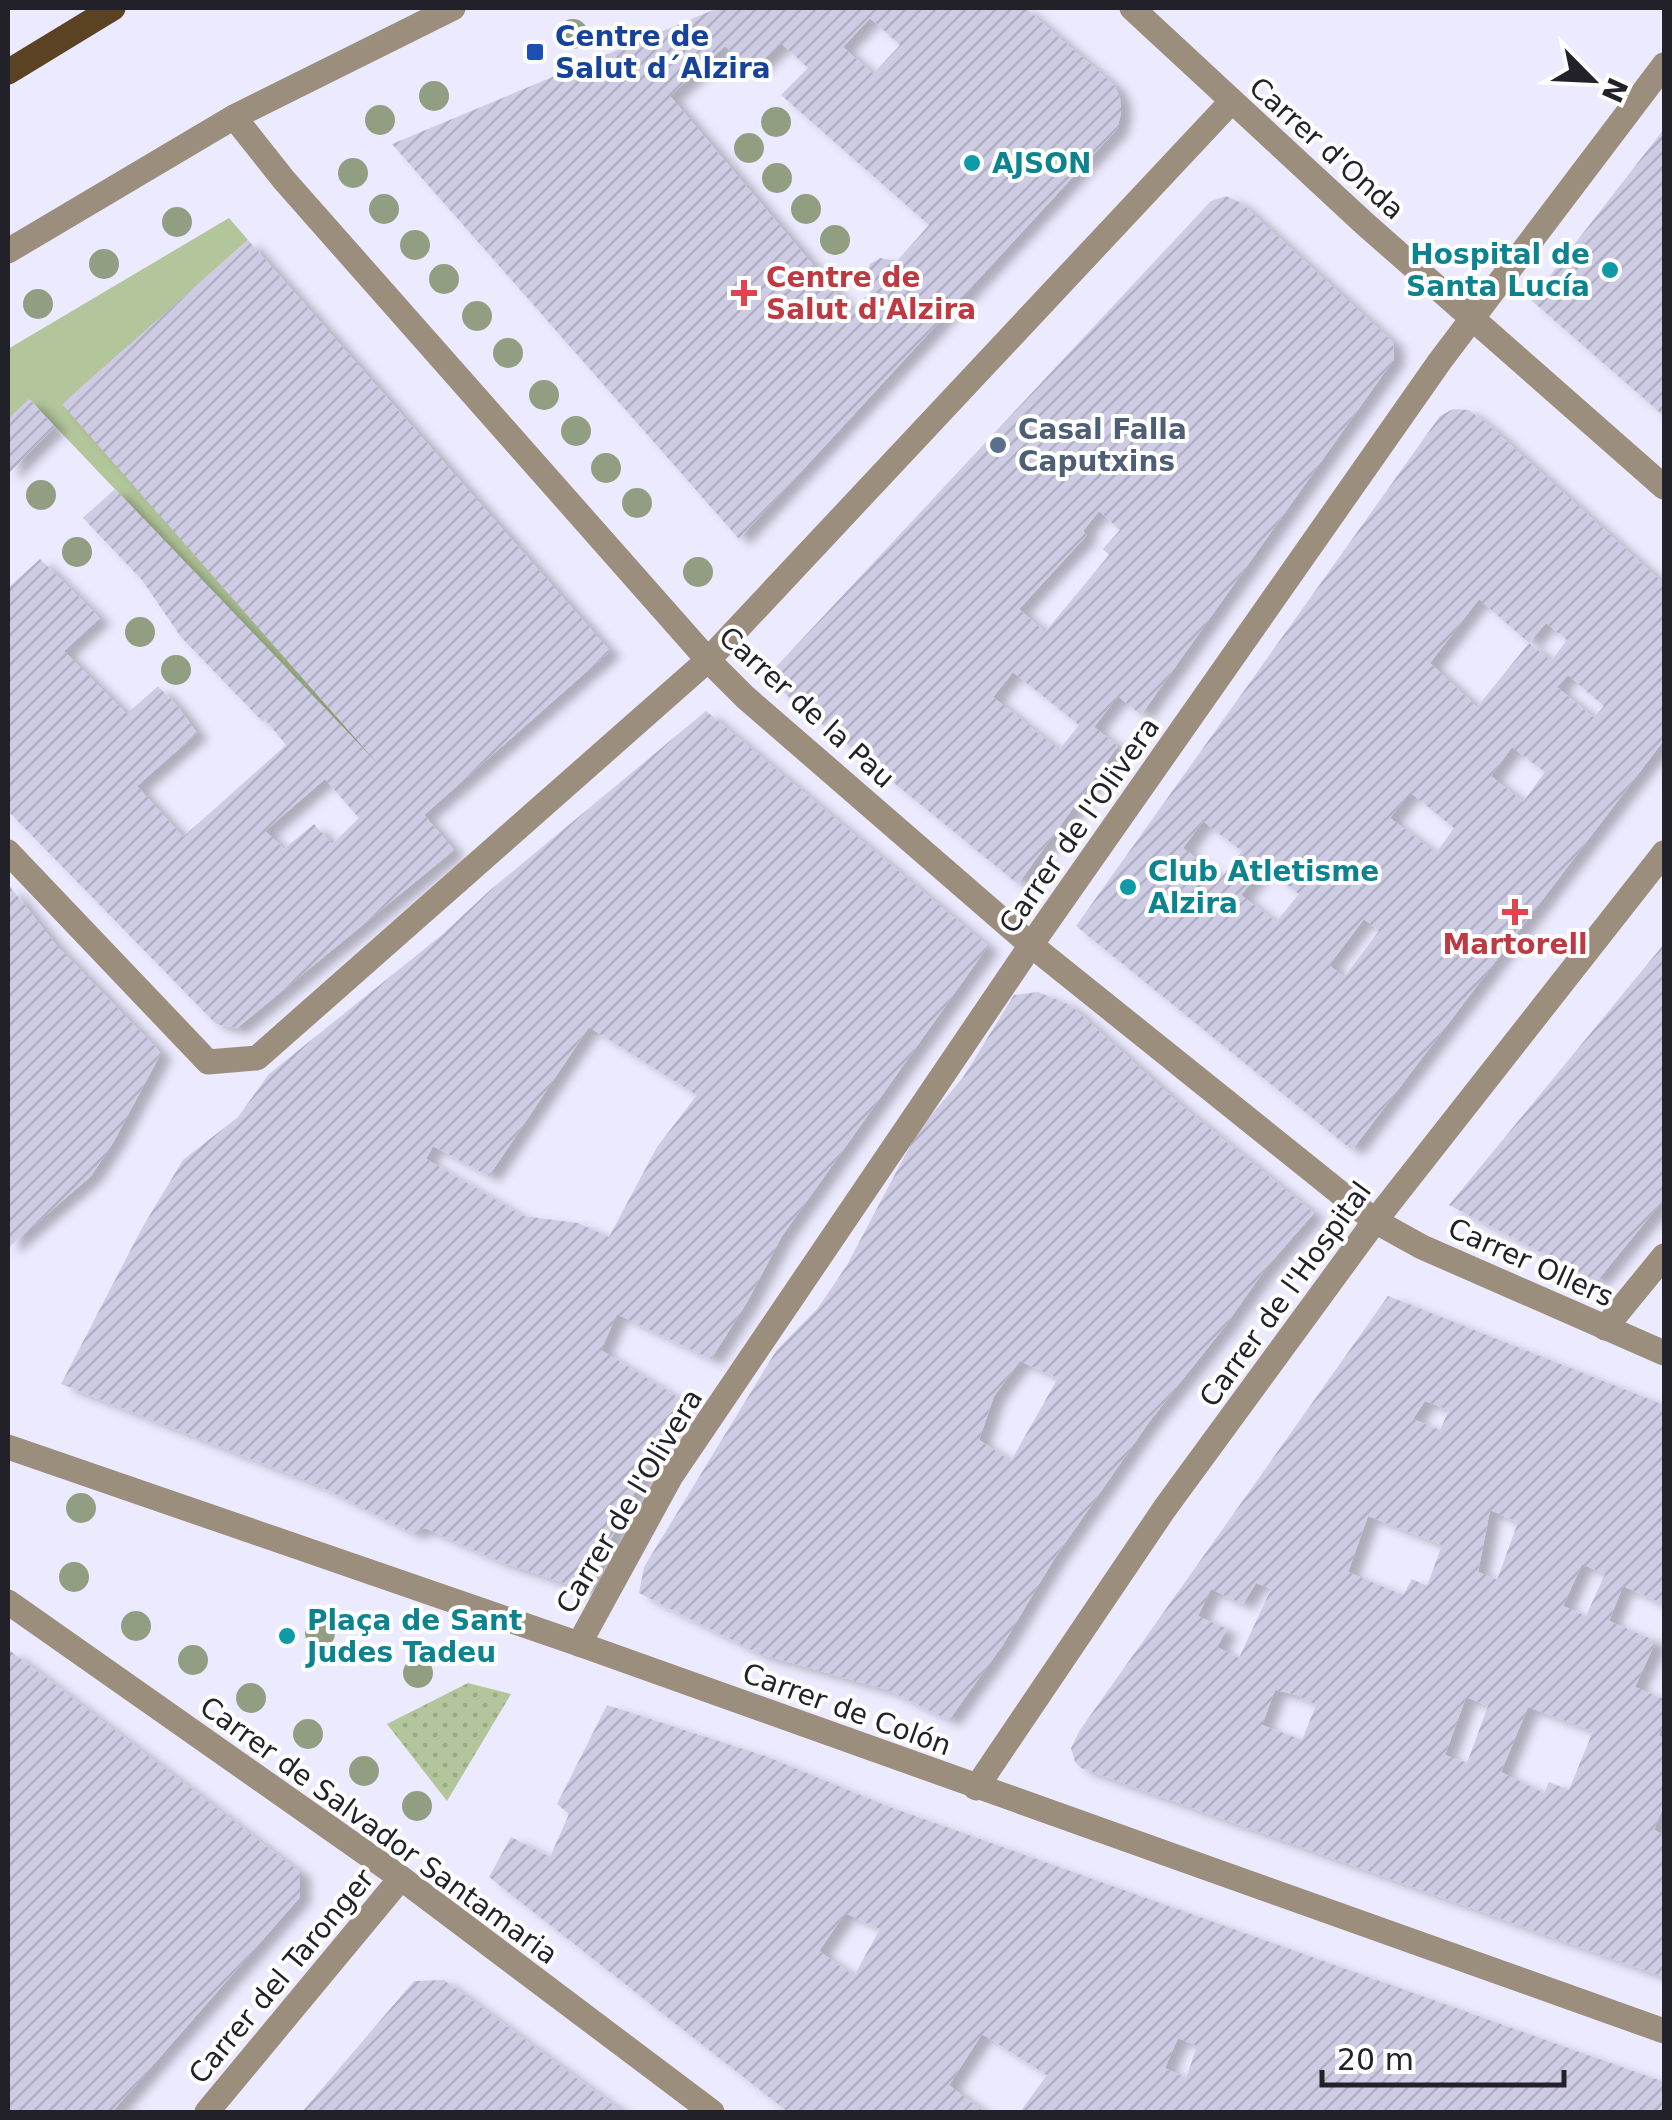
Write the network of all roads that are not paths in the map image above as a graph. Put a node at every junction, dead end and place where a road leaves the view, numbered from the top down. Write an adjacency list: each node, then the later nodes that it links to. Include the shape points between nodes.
1 (113, 8): 5 (main road)
2 (453, 8): 7 (street)
3 (1132, 8): 6 (street, Carrer d'Onda)
4 (1664, 65): 9 (street, Carrer de l'Olivera)
5 (8, 72)
6 (1231, 102): 9 (street, Carrer d'Onda); 11 (street)
7 (234, 117): 8 (street); 11 (street, Carrer de la Pau)
8 (8, 251)
9 (1471, 319): 10 (street, Carrer d'Onda); 14 (street, Carrer de l'Olivera)
10 (1664, 487)
11 (708, 660): 12 (street, via 257,1058 208,1062); 14 (street, Carrer de la Pau)
12 (8, 852)
13 (1664, 853): 15 (street, Carrer de l'Hospital)
14 (1031, 945): 15 (street, Carrer de la Pau); 21 (street, Carrer de l'Olivera, via 671,1476)
15 (1375, 1221): 17 (street, Carrer Ollers); 22 (street, Carrer de l'Hospital, via 1165,1508)
16 (1664, 1256): 17 (street)
17 (1604, 1328): 18 (street, Carrer Ollers)
18 (1664, 1353)
19 (8, 1447): 21 (street, Carrer de Colón)
20 (8, 1602): 23 (street, Carrer de Salvador Santamaria)
21 (579, 1644): 22 (street, Carrer de Colón)
22 (976, 1788): 24 (street, Carrer de Colón)
23 (401, 1878): 25 (street, Carrer del Taronger); 26 (street, Carrer de Salvador Santamaria)
24 (1664, 2031)
25 (206, 2112)
26 (712, 2112)

